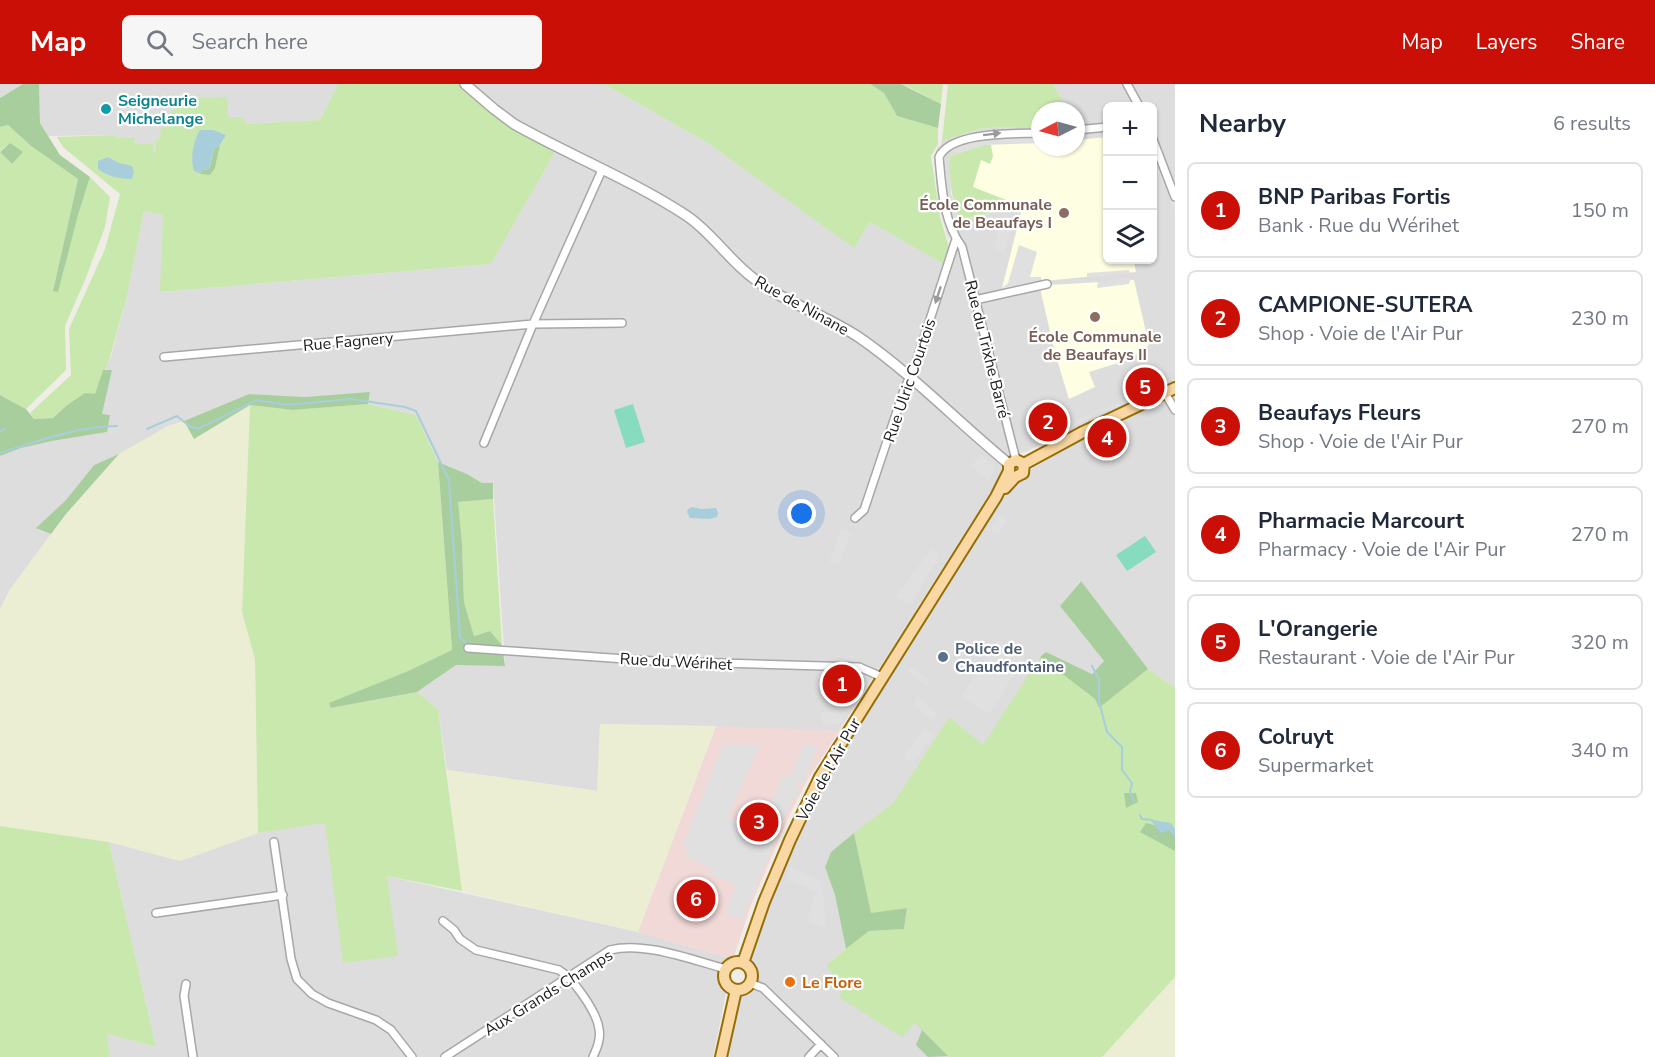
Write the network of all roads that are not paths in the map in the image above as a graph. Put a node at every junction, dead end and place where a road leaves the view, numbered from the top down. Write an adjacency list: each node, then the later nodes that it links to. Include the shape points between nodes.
1 (465, 84): 8 (street, Rue de Ninane, via 514,123)
2 (1127, 84): 3 (street)
3 (1137, 102)
4 (1103, 127): 5 (street)
5 (1085, 129)
6 (1031, 133): 10 (street, Rue du Trixhe Barré, one-way to 6, via 942,197 941,153 986,134)
7 (1157, 151): 9 (street)
8 (602, 170): 14 (street); 16 (street, Rue de Ninane, via 689,218 751,277 861,339)
9 (1175, 197)
10 (956, 239): 12 (street, Rue du Trixhe Barré, via 962,247); 16 (street, Rue Ulric Courtois, one-way to 16)
11 (1047, 284): 12 (street)
12 (975, 300): 20 (street, Rue du Trixhe Barré)
13 (622, 323): 14 (street, Rue Fagnery)
14 (533, 324): 15 (street, Rue Fagnery); 19 (street)
15 (164, 357)
16 (910, 379): 20 (street, Rue de Ninane); 21 (street, Rue Ulric Courtois, via 864,510)
17 (1170, 390): 18 (street); 20 (main road)
18 (1175, 410)
19 (484, 442)
20 (1015, 467): 23 (main road, Voie de l'Air Pur)
21 (855, 518)
22 (468, 648): 23 (street, Rue du Wérihet, via 654,661 859,667)
23 (882, 677): 28 (main road, Voie de l'Air Pur, via 803,811)
24 (274, 842): 25 (street)
25 (283, 895): 26 (street); 36 (street, via 297,979 312,994 391,1030)
26 (156, 913)
27 (443, 921): 30 (street, via 476,950 559,970)
28 (742, 963): 29 (main road, via 733,963); 31 (main road, via 751,971)
29 (726, 969): 30 (street, Aux Grands Champs, via 649,949 622,947 598,956); 33 (main road, via 726,982)
30 (569, 976): 37 (street, Aux Grands Champs); 38 (street, via 597,1019 600,1039)
31 (750, 982): 33 (main road); 34 (street, via 763,988)
32 (186, 984): 35 (street)
33 (736, 990): 39 (main road)
34 (821, 1044): 40 (street); 41 (street)
35 (192, 1057)
36 (412, 1057)
37 (445, 1057)
38 (593, 1057)
39 (721, 1057)
40 (809, 1057)
41 (834, 1057)

